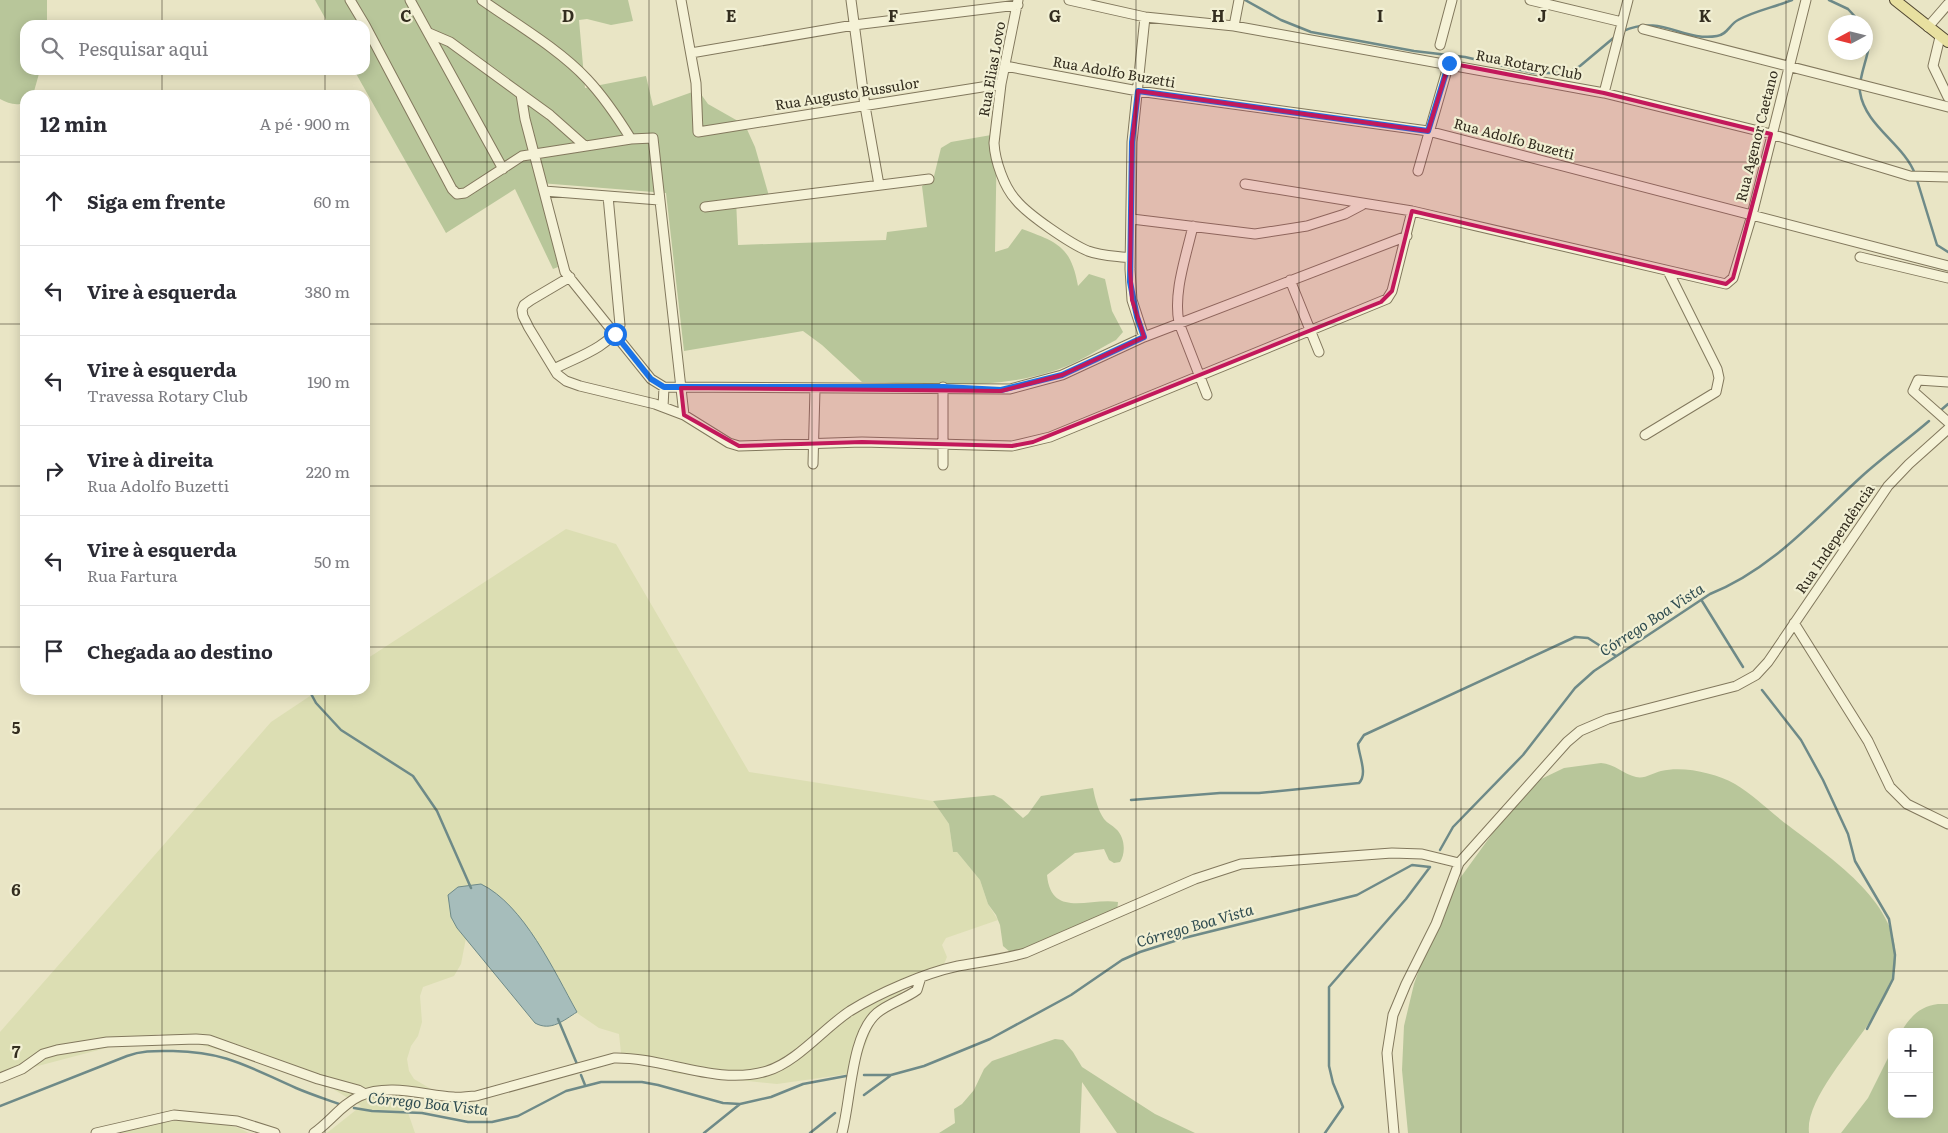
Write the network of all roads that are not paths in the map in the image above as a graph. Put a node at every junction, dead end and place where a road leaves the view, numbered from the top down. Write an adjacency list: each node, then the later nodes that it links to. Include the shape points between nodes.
1 (350, 0): 16 (street)
2 (410, 0): 22 (street)
3 (482, 0): 39 (street, via 587,78)
4 (681, 0): 26 (street)
5 (851, 0): 17 (street)
6 (1069, 0): 15 (street, Rua Rotary Club)
7 (1239, 0): 18 (street)
8 (1452, 0): 25 (street)
9 (1530, 0): 20 (street)
10 (1628, 0): 20 (street)
11 (1806, 0): 28 (street, Rua Agenor Caetano)
12 (1895, 0): 19 (main road)
13 (1018, 2): 17 (street); 29 (street, Rua Elias Lovo)
14 (1948, 4): 19 (street)
15 (1145, 17): 18 (street, Rua Rotary Club); 31 (street)
16 (362, 20)
17 (854, 25): 26 (street); 35 (street)
18 (1234, 26): 27 (street, Rua Rotary Club)
19 (1928, 27): 24 (main road)
20 (1620, 28): 32 (street)
21 (1643, 29): 28 (street)
22 (429, 33): 33 (street, via 450,42); 42 (street)
23 (370, 34): 42 (street, via 452,189 457,194 464,193)
24 (1944, 39): 34 (street, via 1933,66)
25 (1440, 45)
26 (691, 53): 35 (street, Rua Augusto Bussulor, via 698,132)
27 (1449, 63): 32 (street, Rua Rotary Club); 37 (street)
28 (1789, 65): 36 (street); 38 (street, Rua Agenor Caetano)
29 (1006, 66): 30 (street, Rua Elias Lovo); 31 (street, Rua Adolfo Buzetti)
30 (1001, 84): 35 (street, Rua Augusto Bussulor); 59 (street, Rua Elias Lovo, via 994,152 1016,201 1088,251)
31 (1138, 91): 37 (street, Rua Adolfo Buzetti); 55 (street, via 1132,142)
32 (1604, 93): 38 (street, Rua Rotary Club)
33 (521, 94): 40 (street); 41 (street)
34 (1948, 97)
35 (865, 106): 47 (street)
36 (1948, 107)
37 (1428, 131): 43 (street); 54 (street, Rua Adolfo Buzetti)
38 (1771, 134): 44 (street, Rua Rotary Club, via 1910,176); 54 (street, Rua Agenor Caetano)
39 (630, 139): 40 (street); 50 (street, via 653,138)
40 (585, 146): 41 (street)
41 (534, 153): 42 (street, via 522,156); 48 (street)
42 (503, 169)
43 (1418, 171)
44 (1948, 177)
45 (929, 179): 47 (street)
46 (1245, 184): 51 (street)
47 (879, 185): 52 (street)
48 (544, 191): 49 (street); 62 (street, via 562,263)
49 (608, 196): 50 (street); 67 (street, via 621,318)
50 (658, 200): 75 (street)
51 (1362, 205): 53 (street); 56 (street, via 1307,226 1270,232 1233,233)
52 (704, 207)
53 (1412, 211): 57 (street); 61 (street)
54 (1752, 215): 60 (street, Rua Adolfo Buzetti); 61 (street, Rua Agenor Caetano, via 1733,278 1726,284)
55 (1132, 219): 56 (street); 59 (street)
56 (1193, 226): 65 (street, via 1177,299)
57 (1407, 236): 64 (street); 66 (street, via 1392,291 1387,298)
58 (1860, 257): 63 (street)
59 (1130, 258): 68 (street, via 1132,300)
60 (1948, 266)
61 (1668, 271): 82 (street, via 1717,369 1718,387 1716,392)
62 (570, 277): 67 (street); 70 (street, via 531,300 522,310 528,328)
63 (1948, 278)
64 (1290, 280): 65 (street); 66 (street)
65 (1179, 323): 68 (street); 71 (street)
66 (1310, 330): 69 (street); 71 (street)
67 (615, 334): 70 (street); 73 (street, via 651,379)
68 (1144, 337): 74 (street, via 1062,375 1035,383 1001,390)
69 (1319, 352)
70 (554, 369): 78 (street, via 566,381 580,386)
71 (1199, 375): 77 (street); 84 (street, via 1033,442 1012,446)
72 (1948, 382): 80 (street, via 1918,380 1913,390)
73 (664, 387): 75 (street); 78 (street)
74 (944, 387): 76 (street); 84 (street)
75 (681, 388): 76 (street); 79 (street)
76 (815, 389): 83 (street)
77 (1207, 395)
78 (663, 407): 79 (street)
79 (684, 415): 83 (street, via 739,446)
80 (1948, 422)
81 (1948, 429): 87 (street, Rua Independência, via 1888,486)
82 (1645, 434)
83 (812, 443): 84 (street); 85 (street)
84 (943, 443): 86 (street)
85 (813, 464)
86 (943, 466)
87 (1794, 623): 88 (street, via 1868,741 1890,787 1907,804); 89 (street, Rua Independência, via 1768,662 1756,675 1736,686 1618,716 1580,731)
88 (1948, 824)
89 (1459, 864): 90 (street, via 1422,854 1392,853 1241,864 1195,878 1025,953); 97 (street, via 1436,924 1393,1015 1387,1053)
90 (921, 977): 92 (street, via 850,1011 786,1062 768,1071 748,1075 712,1075 635,1058 614,1058 476,1096 455,1098 389,1091); 96 (street, via 917,990 878,1012 863,1032)
91 (0, 1078): 92 (street, via 22,1069 43,1054 57,1050 107,1042 196,1039 217,1043)
92 (365, 1094): 95 (street)
93 (96, 1133): 94 (street, via 174,1115 237,1121)
94 (274, 1133)
95 (314, 1133)
96 (842, 1133)
97 (1394, 1133)

